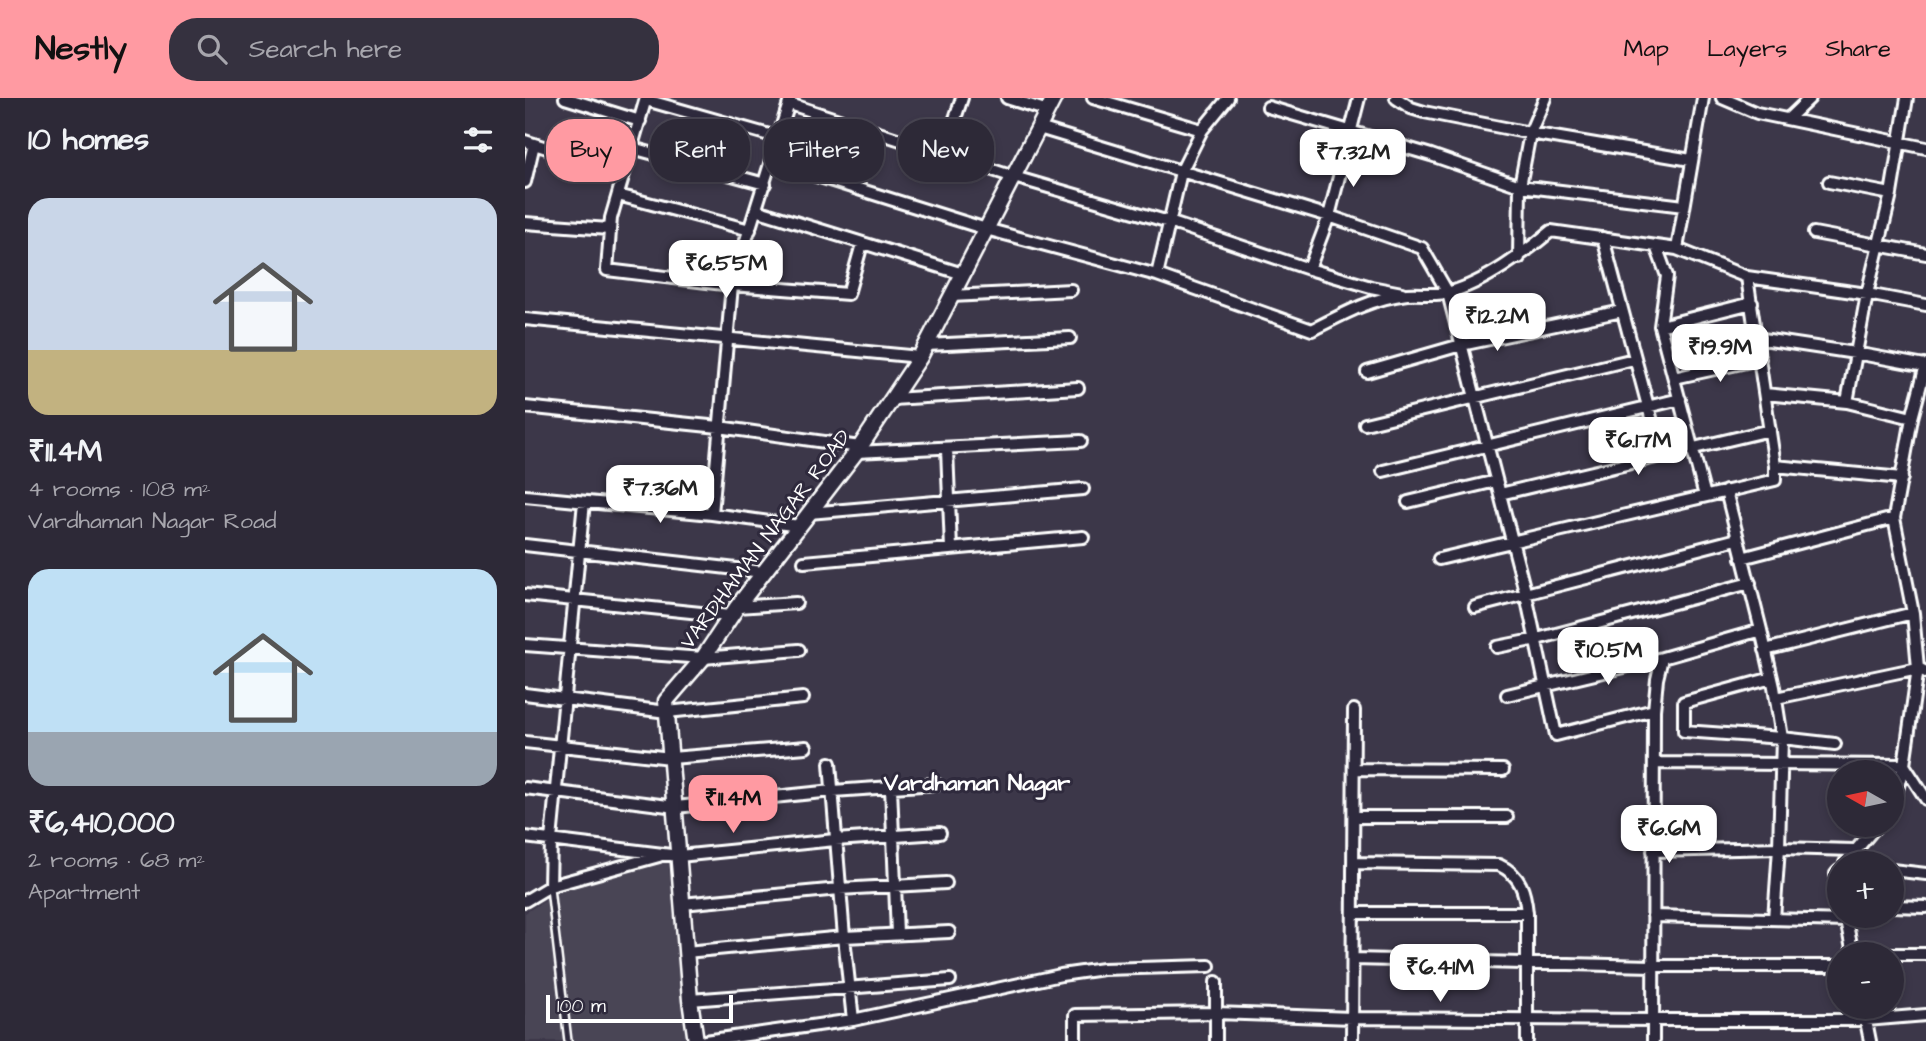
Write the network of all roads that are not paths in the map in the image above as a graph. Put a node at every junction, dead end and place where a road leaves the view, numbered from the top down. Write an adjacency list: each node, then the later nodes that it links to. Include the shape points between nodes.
1 (565, 98): 20 (street)
2 (962, 98): 18 (street)
3 (1007, 98): 15 (street)
4 (1093, 98): 22 (street)
5 (1227, 98): 22 (street)
6 (1359, 98): 23 (street)
7 (1396, 98): 26 (street, via 1424,112)
8 (1545, 98): 26 (street)
9 (1703, 98): 32 (street)
10 (1722, 98): 19 (street, via 1757,113)
11 (1809, 98): 19 (street)
12 (1907, 98): 29 (street)
13 (646, 99): 20 (street); 25 (street)
14 (790, 101): 17 (street); 27 (street)
15 (1051, 104): 21 (street, VARDHAMAN NAGAR ROAD)
16 (1268, 107): 23 (street)
17 (785, 119)
18 (955, 119)
19 (1788, 119): 29 (street)
20 (639, 121): 24 (street)
21 (1039, 128): 34 (street); 35 (street, VARDHAMAN NAGAR ROAD)
22 (1202, 130): 34 (street)
23 (1351, 132): 41 (street); 46 (street)
24 (636, 133)
25 (764, 133)
26 (1530, 133): 32 (street); 41 (street)
27 (898, 138)
28 (530, 142): 36 (street)
29 (1898, 142): 30 (street); 42 (street)
30 (1926, 148)
31 (636, 149): 40 (street)
32 (1691, 160): 44 (street)
33 (994, 171): 35 (street)
34 (1181, 172): 46 (street); 47 (street)
35 (1014, 177): 47 (street); 50 (street, VARDHAMAN NAGAR ROAD)
36 (525, 182)
37 (622, 182): 43 (street)
38 (836, 182): 50 (street)
39 (1829, 182): 42 (street)
40 (765, 184): 45 (street)
41 (1520, 186): 44 (street); 59 (street)
42 (1891, 194): 54 (street)
43 (618, 195): 49 (street); 51 (street)
44 (1683, 206): 57 (street)
45 (756, 210): 51 (street); 55 (street)
46 (1329, 216): 60 (street); 66 (street, via 1422,248)
47 (1169, 222): 60 (street); 62 (street)
48 (525, 223): 49 (street)
49 (610, 229): 64 (street, via 607,270)
50 (986, 229): 61 (street, VARDHAMAN NAGAR ROAD); 62 (street)
51 (750, 230): 64 (street)
52 (1814, 233): 54 (street)
53 (1603, 238): 56 (street); 59 (street, via 1551,230); 72 (street)
54 (1879, 243): 58 (street); 68 (street)
55 (862, 244): 61 (street); 64 (street, via 848,294)
56 (1656, 246): 57 (street); 74 (street, via 1667,276)
57 (1677, 249): 63 (street)
58 (1926, 254)
59 (1519, 258): 66 (street)
60 (1309, 269): 67 (street)
61 (963, 274): 69 (street, VARDHAMAN NAGAR ROAD)
62 (1157, 275): 67 (street, via 1312,330 1362,304)
63 (1747, 277): 68 (street); 70 (street)
64 (732, 285): 75 (street)
65 (1070, 290): 69 (street)
66 (1448, 293): 67 (street); 78 (street)
67 (1406, 294)
68 (1867, 294): 71 (street); 80 (street)
69 (951, 296): 79 (street, VARDHAMAN NAGAR ROAD)
70 (1752, 303): 74 (street); 77 (street)
71 (1926, 305)
72 (1622, 311): 78 (street); 81 (street)
73 (525, 319): 75 (street)
74 (1660, 326): 85 (street)
75 (727, 338): 79 (street); 96 (street)
76 (1070, 338): 79 (street)
77 (1756, 338): 80 (street); 82 (street)
78 (1461, 345): 84 (street); 88 (street)
79 (923, 351): 89 (street, VARDHAMAN NAGAR ROAD)
80 (1856, 353): 83 (street); 91 (street)
81 (1634, 359): 88 (street); 93 (street)
82 (1760, 359): 85 (street); 87 (street)
83 (1926, 366): 94 (street)
84 (1367, 372)
85 (1674, 378): 90 (street)
86 (1078, 388): 89 (street)
87 (1765, 394): 91 (street); 97 (street)
88 (1475, 398): 95 (street); 99 (street)
89 (892, 399): 101 (street, VARDHAMAN NAGAR ROAD)
90 (1680, 399): 93 (street); 100 (street)
91 (1847, 401): 94 (street)
92 (525, 407): 96 (street)
93 (1647, 407): 99 (street); 103 (street)
94 (1912, 418): 106 (street)
95 (1364, 424)
96 (719, 427): 101 (street); 117 (street)
97 (1770, 430): 100 (street); 104 (street)
98 (1081, 441): 102 (street)
99 (1487, 445): 105 (street); 107 (street)
100 (1692, 447): 103 (street); 112 (street)
101 (858, 449): 102 (street); 116 (street, VARDHAMAN NAGAR ROAD)
102 (947, 449): 113 (street)
103 (1661, 455): 110 (street)
104 (1775, 466): 106 (street); 109 (street, via 1775,480)
105 (1383, 471)
106 (1902, 478): 118 (street)
107 (1496, 481): 110 (street); 115 (street)
108 (1083, 489): 113 (street)
109 (1725, 492): 112 (street); 121 (street)
110 (1500, 494): 122 (street)
111 (525, 496): 114 (street)
112 (1705, 496): 122 (street)
113 (948, 501): 116 (street); 124 (street)
114 (584, 502): 117 (street); 125 (street)
115 (1408, 502)
116 (809, 513): 119 (street, VARDHAMAN NAGAR ROAD)
117 (712, 514): 119 (street)
118 (1894, 518): 126 (street); 137 (street)
119 (799, 526): 129 (street, VARDHAMAN NAGAR ROAD)
120 (1083, 537): 124 (street)
121 (1737, 539): 126 (street); 132 (street)
122 (1511, 540): 127 (street); 132 (street)
123 (525, 545): 125 (street)
124 (951, 549): 128 (street)
125 (579, 550): 129 (street); 133 (street)
126 (1742, 558): 130 (street)
127 (1439, 559)
128 (804, 562)
129 (763, 572): 136 (street, VARDHAMAN NAGAR ROAD)
130 (1750, 583): 138 (street); 139 (street)
131 (525, 595): 133 (street)
132 (1526, 595): 135 (street); 139 (street)
133 (574, 600): 136 (street); 142 (street)
134 (796, 603): 136 (street)
135 (1475, 607)
136 (733, 612): 145 (street, VARDHAMAN NAGAR ROAD)
137 (1913, 613): 143 (street); 147 (street)
138 (1761, 630): 143 (street); 146 (street)
139 (1537, 639): 141 (street); 149 (street)
140 (525, 645): 142 (street)
141 (1497, 647)
142 (570, 649): 145 (street); 152 (street)
143 (1765, 649): 148 (street)
144 (799, 650): 145 (street)
145 (703, 658): 157 (street, VARDHAMAN NAGAR ROAD, via 666,701)
146 (1662, 658): 149 (street); 156 (street)
147 (1922, 670): 154 (street); 168 (street)
148 (1772, 678): 154 (street); 158 (street, via 1684,702 1685,731)
149 (1547, 686): 151 (street); 156 (street, via 1556,735)
150 (525, 694): 152 (street)
151 (1507, 695)
152 (565, 698): 157 (street); 161 (street)
153 (803, 698): 157 (street)
154 (1776, 698): 158 (street)
155 (1354, 710): 169 (street)
156 (1654, 710): 165 (street)
157 (667, 712): 163 (street)
158 (1782, 738): 160 (street); 166 (street)
159 (525, 742): 161 (street)
160 (1835, 744)
161 (560, 745): 163 (street); 174 (street)
162 (806, 747): 163 (street)
163 (671, 758): 177 (street)
164 (830, 763): 175 (street)
165 (1654, 763): 166 (street); 188 (street)
166 (1782, 765): 167 (street); 186 (street)
167 (1827, 765)
168 (1904, 765): 176 (street)
169 (1354, 769): 170 (street); 178 (street)
170 (1503, 770)
171 (936, 784): 172 (street)
172 (891, 787): 175 (street); 181 (street)
173 (525, 788): 174 (street)
174 (557, 791): 177 (street); 184 (street)
175 (833, 791): 177 (street); 185 (street)
176 (1926, 799)
177 (676, 807): 189 (street)
178 (1354, 817): 179 (street); 190 (street)
179 (1507, 817)
180 (940, 833): 181 (street)
181 (894, 836): 185 (street); 195 (street)
182 (525, 837): 184 (street)
183 (1866, 837): 187 (street)
184 (551, 840): 189 (street); 194 (street)
185 (835, 840): 189 (street); 196 (street)
186 (1779, 848): 187 (street); 188 (street); 205 (street)
187 (1854, 850)
188 (1653, 851): 203 (street)
189 (672, 855): 194 (street); 198 (street)
190 (1353, 863): 201 (street); 202 (street, via 1499,865 1520,881)
191 (1904, 871): 192 (street)
192 (1926, 874)
193 (946, 883): 195 (street)
194 (550, 886): 197 (street); 228 (lane)
195 (896, 886): 196 (street); 207 (street)
196 (839, 889): 198 (street); 208 (street)
197 (525, 901)
198 (682, 904): 209 (street)
199 (1904, 906): 200 (street)
200 (1926, 906)
201 (1353, 913): 202 (street); 212 (street)
202 (1527, 913): 213 (street)
203 (1653, 916): 205 (street); 215 (street)
204 (1827, 918): 205 (street)
205 (1774, 919)
206 (949, 932): 207 (street)
207 (897, 934): 208 (street)
208 (844, 937): 209 (street); 219 (street)
209 (686, 952): 220 (street)
210 (1904, 954): 211 (street)
211 (1926, 954)
212 (1353, 959): 213 (street); 223 (street)
213 (1527, 963): 215 (street); 225 (street)
214 (1209, 966): 224 (street, via 1075,973)
215 (1653, 966): 216 (street); 226 (street)
216 (1827, 966)
217 (950, 980): 219 (street)
218 (1216, 982): 221 (street)
219 (849, 987): 220 (street); 224 (street)
220 (690, 1000): 229 (street)
221 (1216, 1013): 223 (street); 231 (street, via 1075,1015); 232 (street)
222 (1926, 1015): 227 (street)
223 (1352, 1018): 225 (street); 233 (street)
224 (853, 1020): 230 (street)
225 (1527, 1020): 226 (street); 234 (street)
226 (1653, 1020): 227 (street); 235 (street)
227 (1866, 1020): 236 (street)
228 (568, 1041)
229 (697, 1041)
230 (705, 1041)
231 (1075, 1041)
232 (1216, 1041)
233 (1352, 1041)
234 (1527, 1041)
235 (1653, 1041)
236 (1870, 1041)

